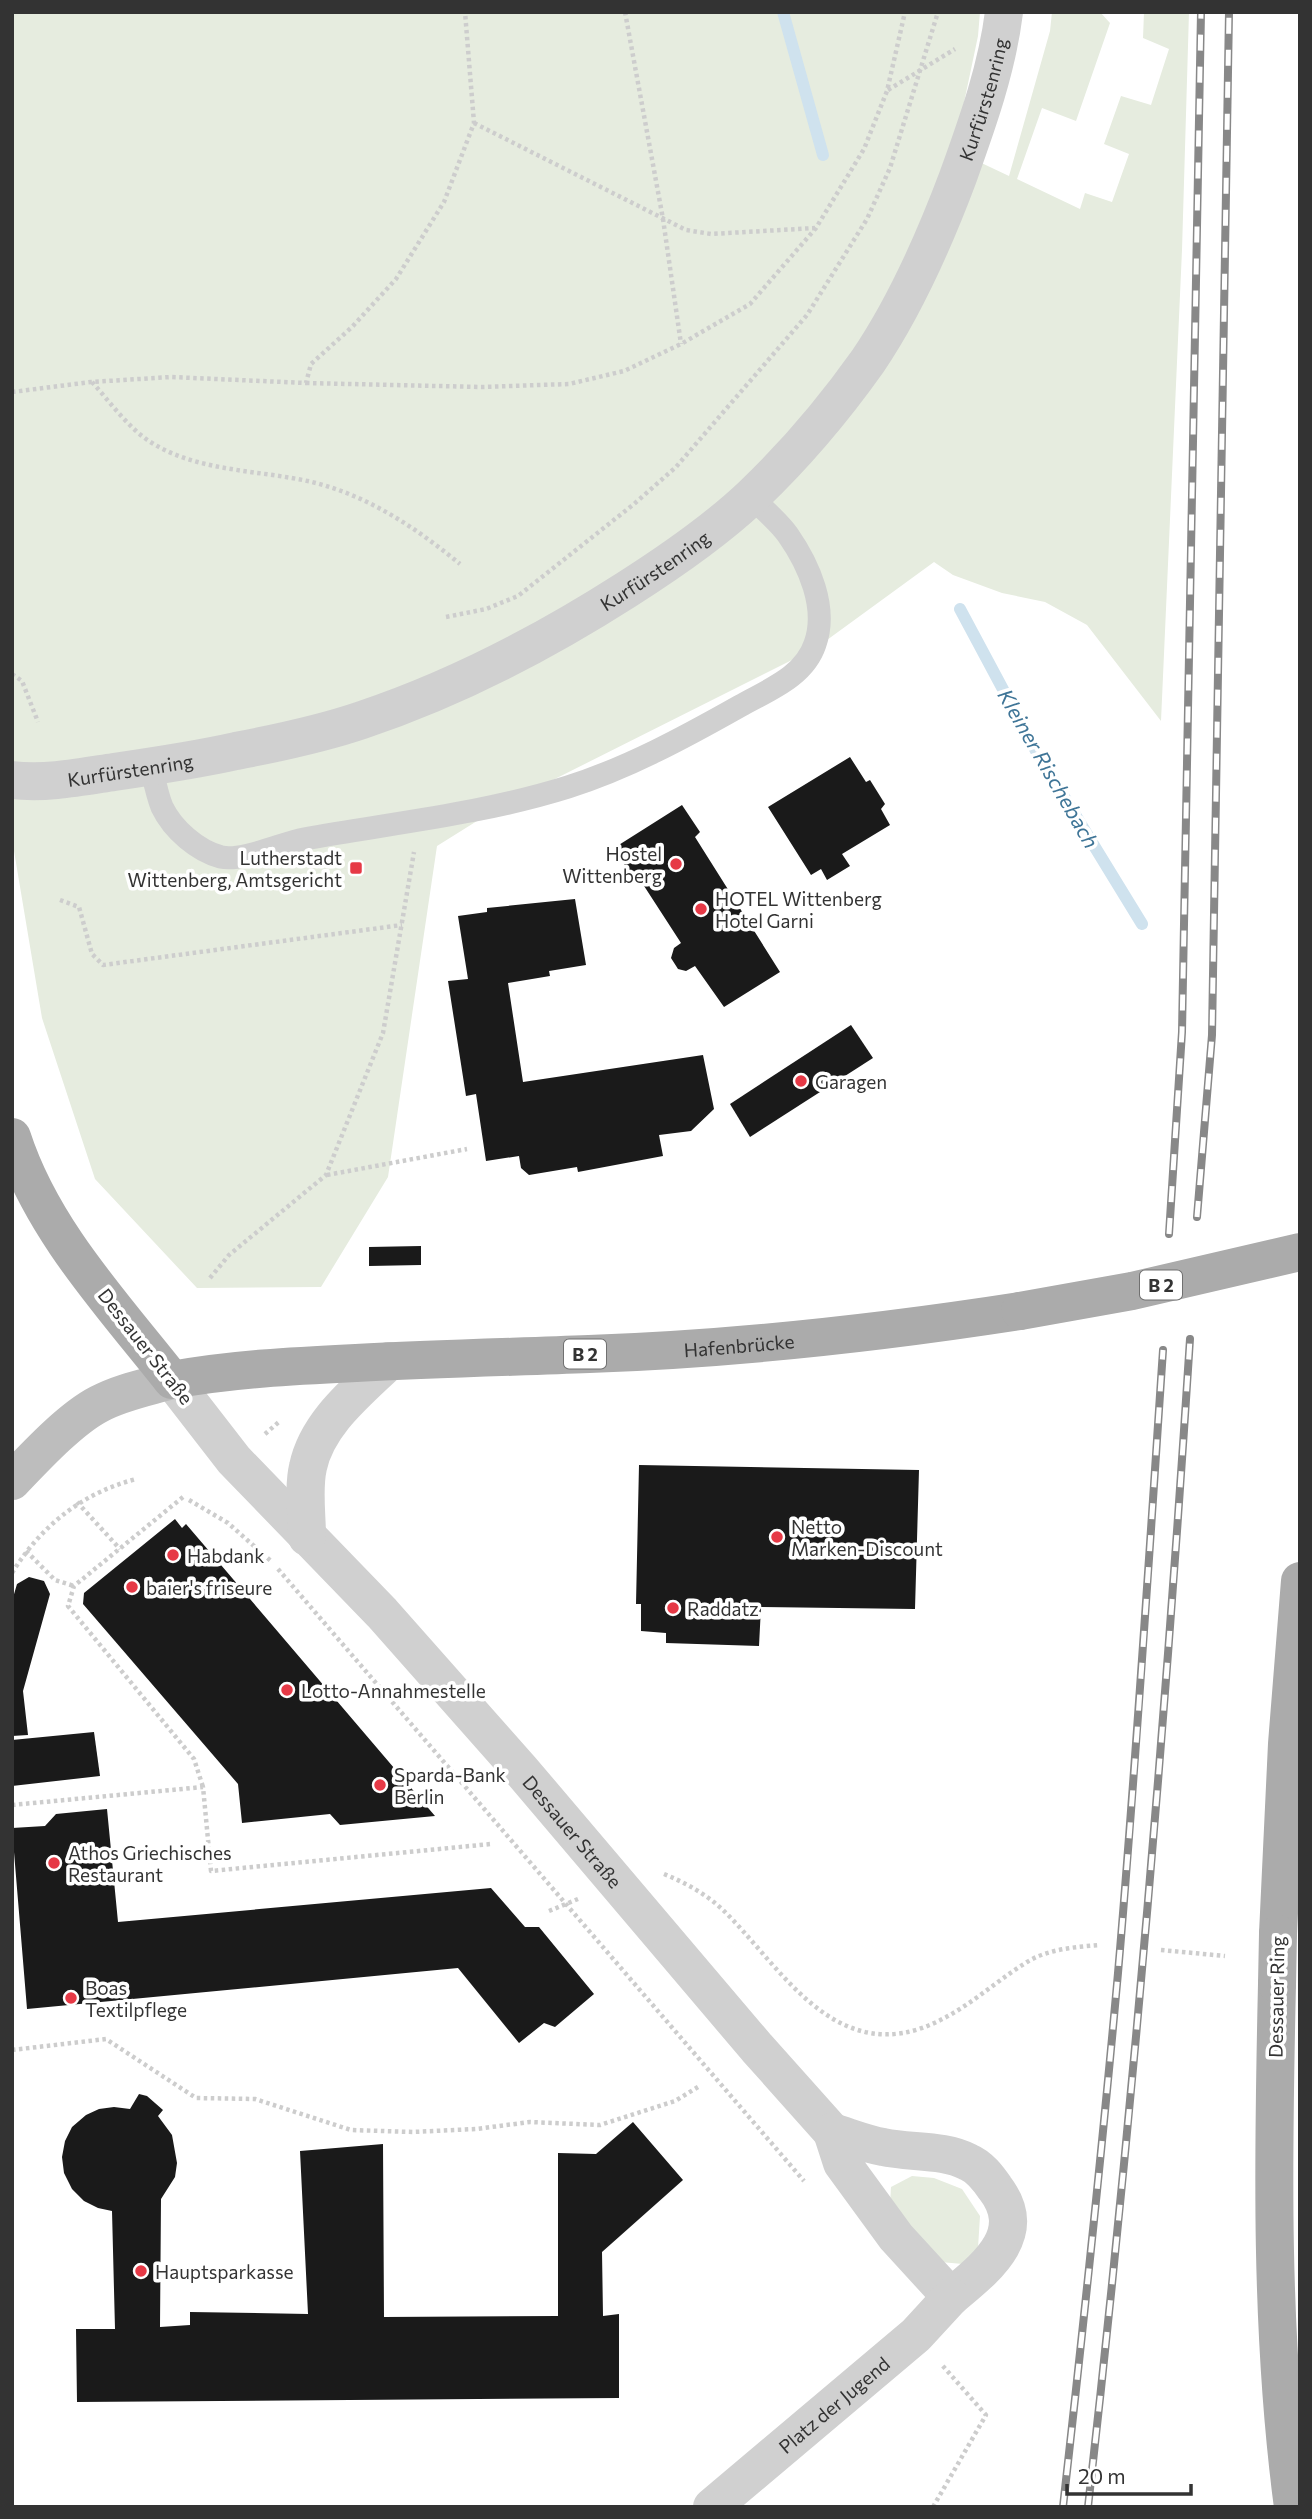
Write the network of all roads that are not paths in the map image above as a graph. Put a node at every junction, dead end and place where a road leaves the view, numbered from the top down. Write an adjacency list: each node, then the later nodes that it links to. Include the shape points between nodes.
1 (1003, 15): 2 (street, Kurfürstenring, via 975,131 928,252 895,316 834,406)
2 (751, 497): 3 (street, Kurfürstenring, via 701,539 611,599 464,680 396,708 307,736); 3 (lane, via 788,535 816,592 821,612 815,645 807,662 792,676 642,758 570,786 501,805 299,840 225,858 200,849 179,829 163,808)
3 (151, 766): 4 (street, Kurfürstenring, via 54,781)
4 (17, 781)
5 (12, 1137): 8 (main road, Dessauer Straße, via 53,1224)
6 (1300, 1252): 7 (main road, Hafenbrücke / B 2, bridge, via 1132,1291 851,1334 591,1354)
7 (389, 1361): 8 (main road, Hafenbrücke / B 2, via 242,1369); 10 (street, via 318,1438 307,1470)
8 (172, 1380): 9 (street, via 95,1406); 10 (street, Dessauer Straße, via 234,1460)
9 (12, 1481)
10 (307, 1537): 12 (street, Dessauer Straße, via 382,1612 522,1770)
11 (1300, 1581): 14 (main road, Dessauer Ring, bridge, via 1277,1984 1275,2270)
12 (832, 2132): 13 (street, Dessauer Straße, via 842,2163 896,2237); 13 (street, via 968,2162 999,2192 1006,2209 1004,2242 990,2264)
13 (951, 2297): 15 (street, Platz der Jugend, via 916,2335)
14 (1291, 2412): 16 (main road, Dessauer Ring)
15 (712, 2507)
16 (1293, 2507)

